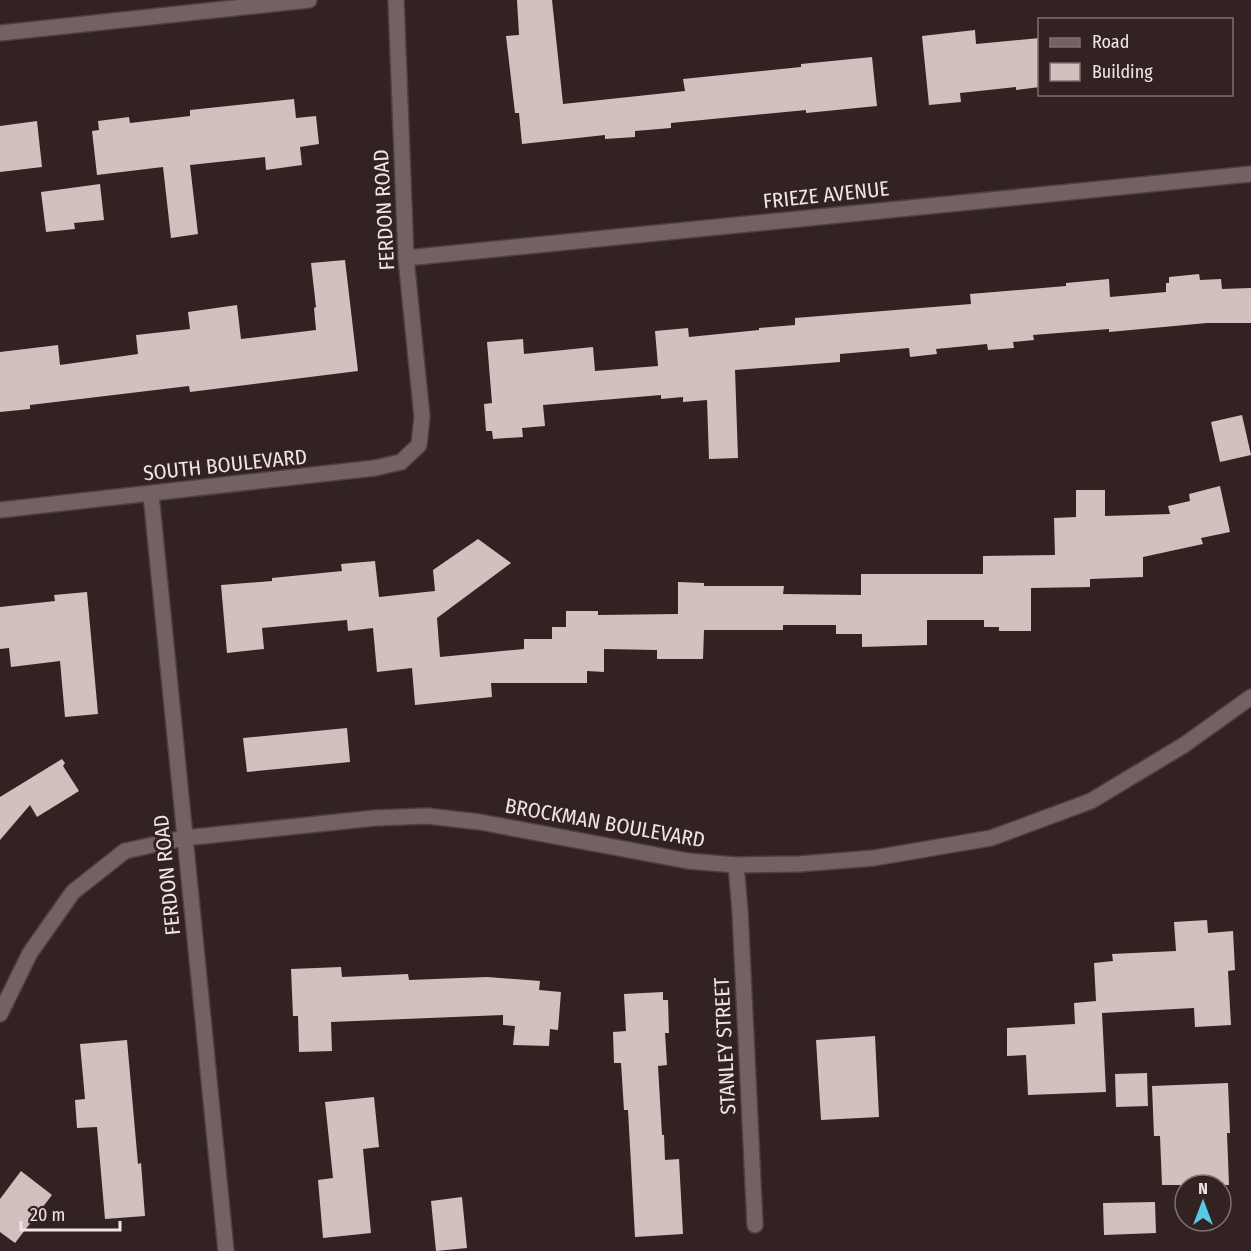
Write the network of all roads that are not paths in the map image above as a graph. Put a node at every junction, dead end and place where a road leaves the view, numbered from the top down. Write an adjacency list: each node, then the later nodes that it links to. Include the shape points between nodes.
1 (309, 0): 3 (street)
2 (396, 0): 5 (street, FERDON ROAD)
3 (0, 33)
4 (1251, 174): 5 (street, FRIEZE AVENUE)
5 (406, 258): 6 (street, FERDON ROAD)
6 (422, 417): 7 (street, SOUTH BOULEVARD, via 419,446 401,462)
7 (151, 494): 8 (street, SOUTH BOULEVARD); 10 (street, FERDON ROAD)
8 (0, 510)
9 (1251, 697): 11 (street, BROCKMAN BOULEVARD, via 1184,745 1091,801 991,838 874,858)
10 (184, 838): 11 (street, BROCKMAN BOULEVARD, via 427,816 480,822 688,861); 12 (street, BROCKMAN BOULEVARD, via 125,851 73,892 30,953); 14 (street, FERDON ROAD)
11 (736, 865): 13 (street, STANLEY STREET)
12 (0, 1014)
13 (755, 1225)
14 (226, 1251)

